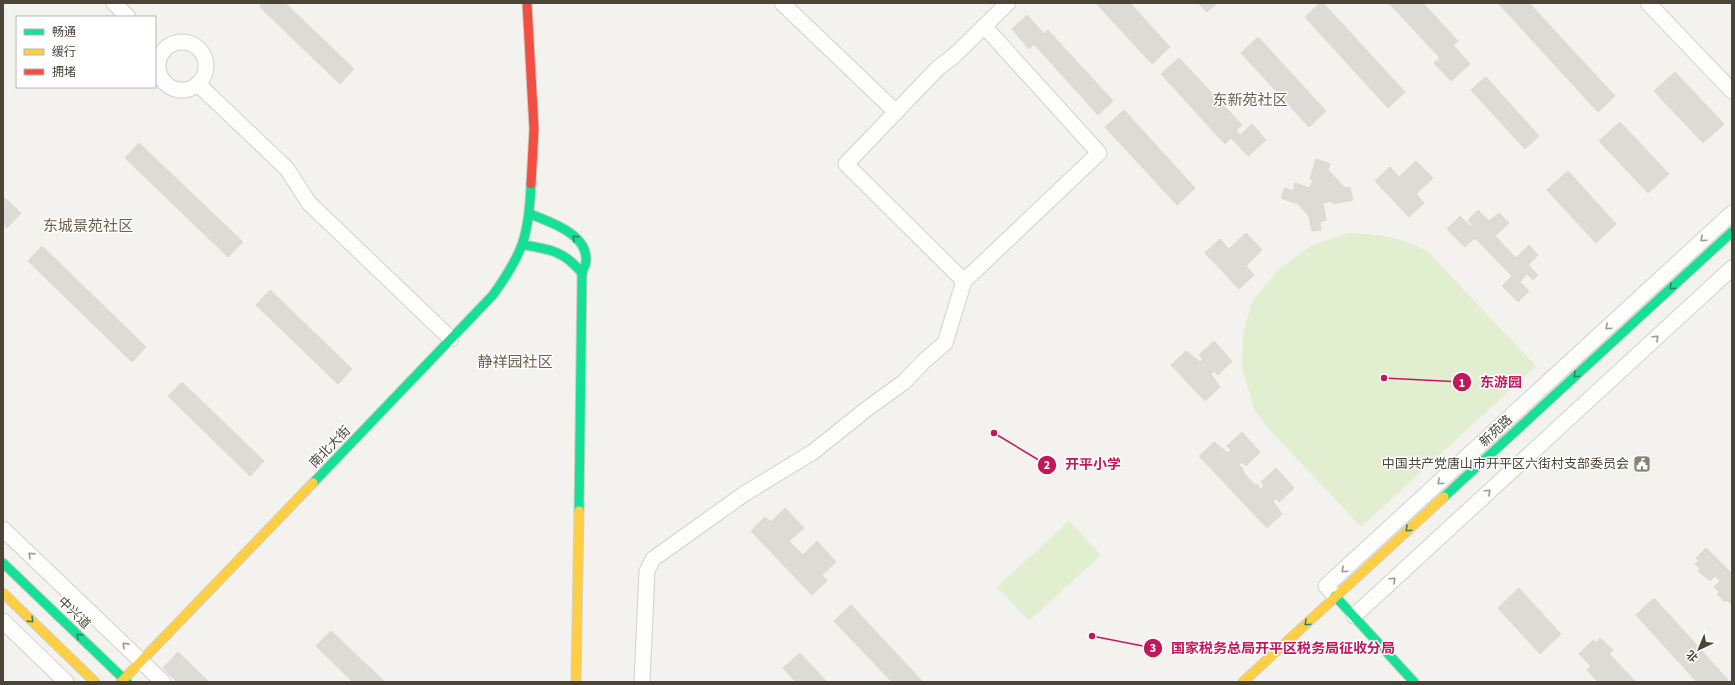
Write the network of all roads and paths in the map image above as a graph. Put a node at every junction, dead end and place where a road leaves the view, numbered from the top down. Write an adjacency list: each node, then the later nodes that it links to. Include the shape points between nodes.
1 (114, 3): 6 (street)
2 (527, 3): 13 (street, 南北大街, via 534,129)
3 (782, 3): 11 (street)
4 (1008, 3): 7 (street)
5 (1648, 3): 10 (street)
6 (127, 16)
7 (984, 26): 11 (street, via 938,68); 18 (street, via 1099,153)
8 (159, 47): 9 (street, via 158,66 163,81 176,89 191,88); 9 (street, via 177,42 199,49 206,63 203,78)
9 (198, 84): 19 (street, via 287,170 309,203)
10 (1732, 92)
11 (896, 112): 18 (street, via 846,164)
12 (1732, 213): 23 (street, one-way to 23, via 1326,586)
13 (530, 214): 15 (street, 南北大街); 17 (street, one-way to 13, via 586,260 582,246 575,236)
14 (1732, 232): 23 (street, 新苑路, one-way to 23)
15 (523, 245): 17 (street, via 561,252); 19 (street, 南北大街, via 512,269 493,295)
16 (1732, 268): 23 (street, one-way to 16)
17 (582, 272): 30 (street)
18 (964, 281): 31 (street, via 945,343 904,382 813,452 744,494 653,559 647,571)
19 (451, 339): 25 (street, 南北大街)
20 (3, 528): 25 (street, one-way to 20)
21 (3, 563): 26 (street, 中兴道, one-way to 21)
22 (3, 593): 28 (street, one-way to 28)
23 (1344, 606): 32 (street, 新苑路, one-way to 32); 33 (street)
24 (3, 621): 27 (street)
25 (141, 661): 26 (street, 南北大街); 29 (street)
26 (124, 681)
27 (66, 682)
28 (95, 682)
29 (163, 682)
30 (576, 682)
31 (642, 682)
32 (1243, 682)
33 (1414, 682)

